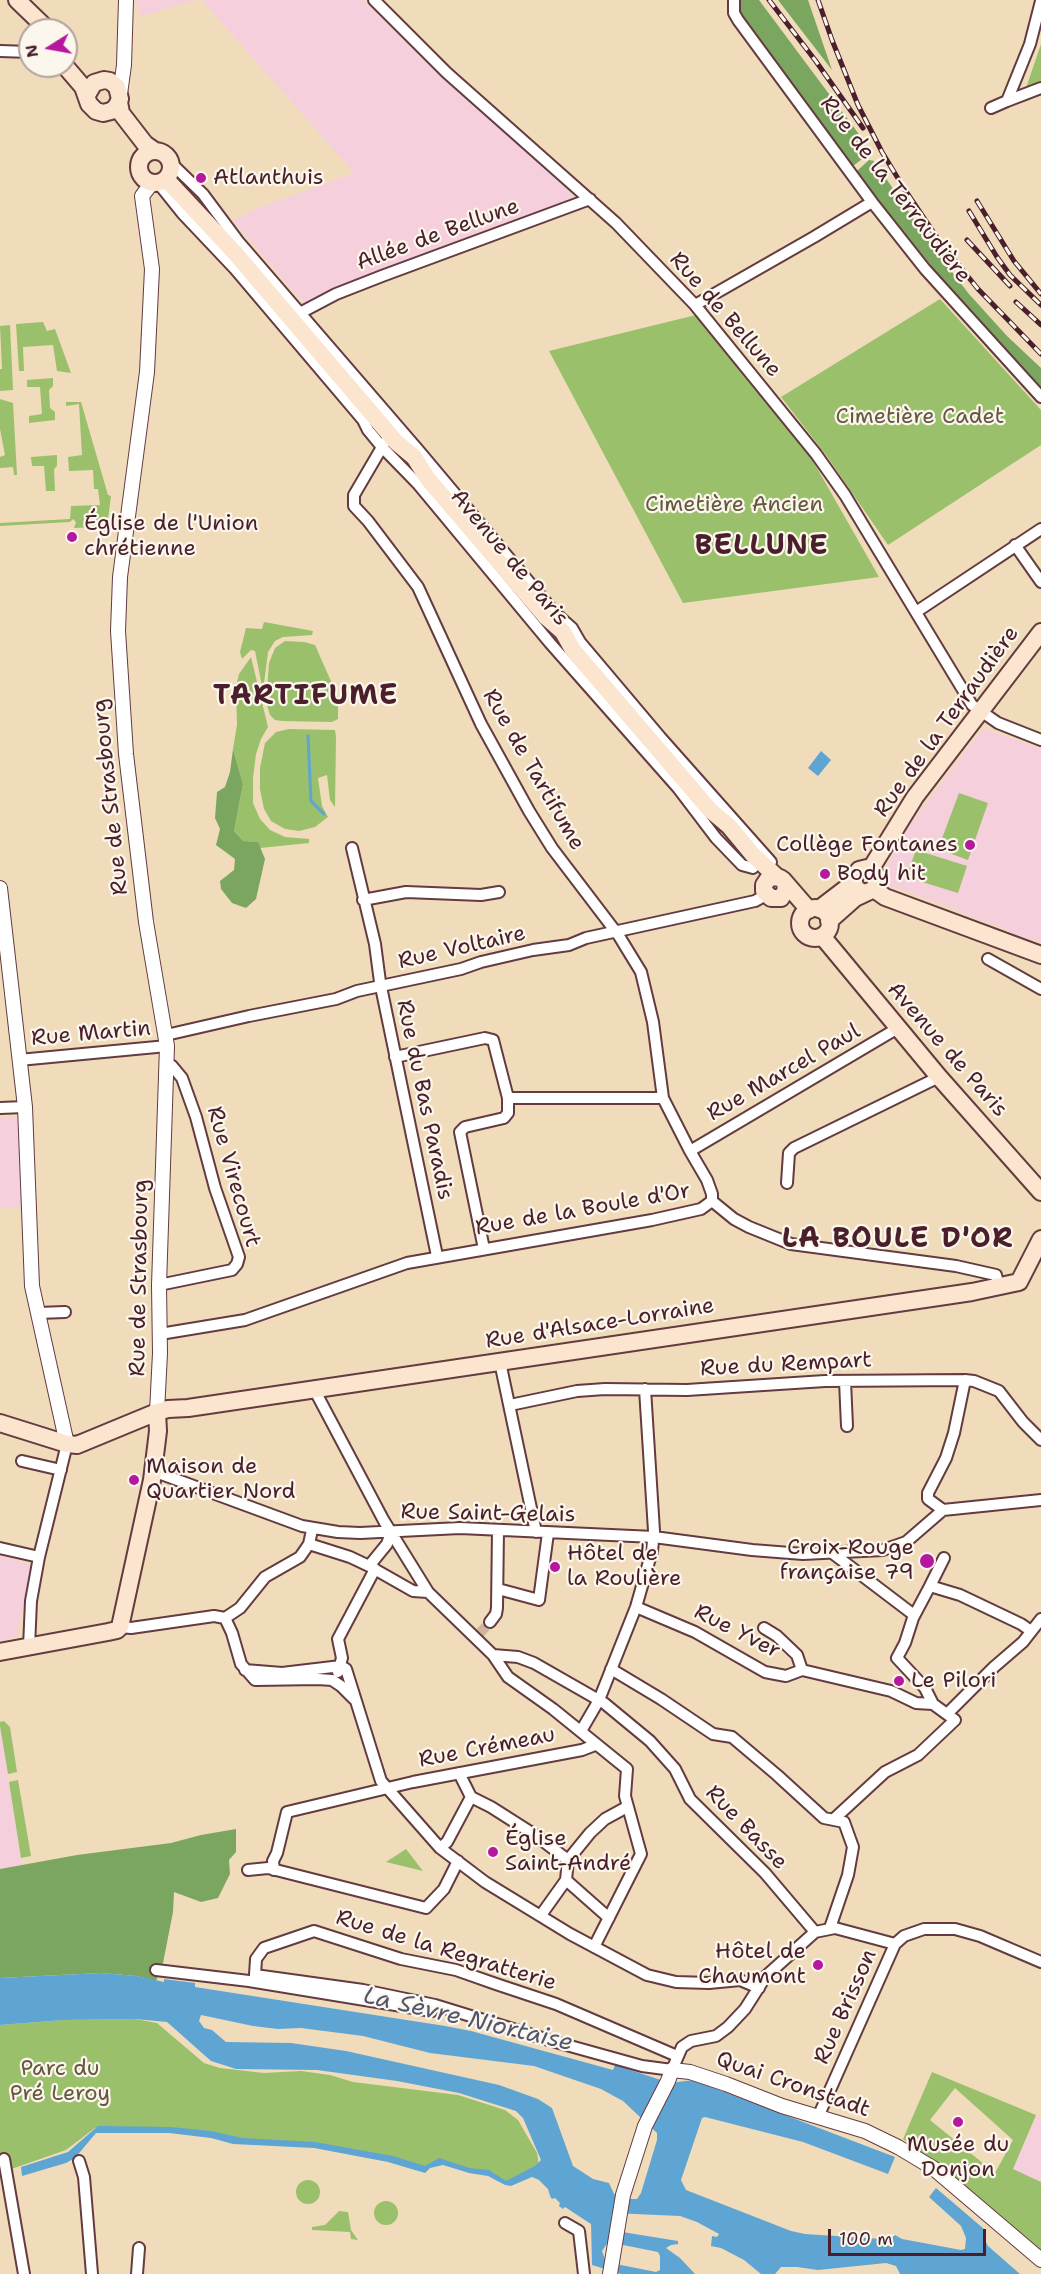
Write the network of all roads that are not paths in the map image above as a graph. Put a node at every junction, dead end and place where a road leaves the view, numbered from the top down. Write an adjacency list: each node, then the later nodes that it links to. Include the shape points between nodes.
1 (16, 0): 6 (main road); 7 (main road)
2 (126, 0): 11 (street)
3 (374, 0): 22 (street, Rue de Bellune, via 447,73)
4 (734, 0): 23 (street, Rue de la Terraudière, via 738,20)
5 (1041, 1): 17 (street, via 1030,44)
6 (27, 18)
7 (35, 18)
8 (0, 51): 9 (street)
9 (18, 52)
10 (78, 65): 13 (main road, via 86,75)
11 (124, 65): 13 (street); 16 (street)
12 (75, 78): 15 (main road)
13 (104, 80): 15 (main road, via 90,87); 16 (main road, via 115,84)
14 (1041, 88): 17 (street)
15 (87, 95): 19 (main road, via 92,108)
16 (120, 98): 19 (main road, via 114,110); 21 (main road, Avenue de Paris, via 121,113)
17 (1007, 101): 18 (street)
18 (991, 108)
19 (103, 113): 20 (main road, via 136,149)
20 (140, 160): 21 (main road, via 146,153); 21 (main road, via 144,179)
21 (162, 170): 24 (main road, Avenue de Paris, via 177,178 220,228); 56 (street, Rue de Strasbourg, via 142,196 152,270 147,372 120,576 118,632 126,754 145,915)
22 (590, 199): 25 (street, Rue de Bellune); 26 (street, Allée de Bellune, via 336,294)
23 (872, 202): 25 (street); 29 (street, Rue de la Terraudière, via 925,269)
24 (240, 259): 26 (street, Avenue de Paris); 28 (main road, Avenue de Paris); 30 (street, Avenue de Paris, via 368,430)
25 (695, 305): 35 (street, Rue de Bellune, via 822,462)
26 (300, 313): 27 (street, Avenue de Paris)
27 (311, 325): 28 (street, Avenue de Paris); 34 (street, Avenue de Paris)
28 (315, 346): 30 (main road, Avenue de Paris)
29 (1041, 397)
30 (390, 441): 34 (main road, Avenue de Paris, via 414,458); 42 (street, Avenue de Paris, via 418,484 550,643 723,845 742,865); 49 (street, Rue de Tartifume, via 354,495 354,506 418,587 481,724 529,811)
31 (1041, 528): 32 (street)
32 (1015, 545): 33 (street); 35 (street)
33 (1041, 582)
34 (543, 609): 39 (main road, Avenue de Paris, via 573,650); 39 (street, Avenue de Paris, via 572,628)
35 (916, 612): 37 (street, Rue de Bellune, via 968,700)
36 (1041, 632): 37 (main road, Rue de la Terraudière)
37 (980, 712): 38 (street); 45 (main road, Rue de la Terraudière, via 915,797 870,870 877,878)
38 (1041, 740)
39 (660, 744): 40 (street, Avenue de Paris); 40 (main road, Avenue de Paris, via 695,793)
40 (712, 804): 42 (main road, Avenue de Paris, via 723,832); 43 (main road, Avenue de Paris)
41 (352, 848): 47 (street, Rue du Bas Paradis)
42 (753, 868): 43 (main road, Avenue de Paris)
43 (775, 886): 48 (main road, Avenue de Paris); 49 (street, Rue Voltaire, via 755,901)
44 (0, 888): 58 (street)
45 (864, 888): 48 (main road, via 855,898); 51 (main road)
46 (499, 892): 47 (street, via 406,892)
47 (363, 900): 53 (street, Rue du Bas Paradis)
48 (815, 916): 50 (main road, via 828,930); 50 (main road, Avenue de Paris, via 808,936)
49 (615, 933): 53 (street, Rue Voltaire); 62 (street, Rue de Tartifume, via 645,982)
50 (822, 936): 55 (main road, Avenue de Paris)
51 (1041, 955)
52 (988, 959): 54 (street)
53 (381, 987): 56 (street, Rue Voltaire, via 249,1016); 57 (street, Rue du Bas Paradis)
54 (1041, 989)
55 (898, 1028): 60 (main road, Avenue de Paris); 65 (street, Rue Marcel Paul)
56 (166, 1041): 58 (street, Rue Martin); 59 (street, Rue de Strasbourg)
57 (395, 1057): 61 (street, via 489,1038 495,1045); 71 (street, Rue du Bas Paradis)
58 (19, 1060): 63 (street)
59 (166, 1064): 72 (street, Rue de Strasbourg); 72 (street, Rue Virecourt, via 182,1077 239,1257 232,1270)
60 (939, 1077): 66 (street, via 794,1148 789,1153); 67 (main road, Avenue de Paris)
61 (508, 1098): 62 (street); 70 (street, via 504,1118 465,1127 460,1132)
62 (663, 1098): 65 (street, Rue de Tartifume)
63 (25, 1107): 64 (street); 75 (street, via 31,1271)
64 (0, 1108)
65 (690, 1151): 68 (street, Rue de Tartifume, via 710,1186)
66 (787, 1183)
67 (1041, 1192)
68 (712, 1201): 70 (street, Rue de la Boule d'Or, via 701,1209 662,1218); 73 (street, Rue de la Boule d'Or, via 734,1219 791,1244 956,1266 996,1275)
69 (1041, 1239): 73 (main road, Rue d'Alsace-Lorraine, via 1019,1282)
70 (484, 1249): 71 (street, Rue de la Boule d'Or)
71 (437, 1256): 76 (street, Rue de la Boule d'Or, via 367,1276 245,1320)
72 (159, 1285): 76 (street, Rue de Strasbourg)
73 (999, 1287): 77 (main road, Rue d'Alsace-Lorraine)
74 (65, 1312): 75 (street)
75 (38, 1313): 89 (street)
76 (160, 1334): 84 (street, Rue de Strasbourg)
77 (500, 1362): 80 (main road, Rue d'Alsace-Lorraine); 82 (street)
78 (965, 1380): 79 (street, Rue du Rempart); 88 (street, Rue du Rempart, via 999,1391); 94 (street, via 946,1458 928,1493 928,1499)
79 (845, 1381): 81 (street, Rue du Rempart); 86 (street)
80 (314, 1389): 83 (main road, Rue d'Alsace-Lorraine); 97 (street)
81 (645, 1389): 82 (street, Rue du Rempart, via 577,1391); 99 (street)
82 (510, 1405): 98 (street)
83 (188, 1408): 84 (main road, Rue d'Alsace-Lorraine); 87 (main road)
84 (157, 1412): 87 (main road); 89 (main road, Rue d'Alsace-Lorraine, via 77,1445)
85 (0, 1423): 89 (main road)
86 (847, 1426)
87 (159, 1431): 92 (main road)
88 (1041, 1440)
89 (67, 1444): 91 (street)
90 (22, 1461): 91 (street)
91 (61, 1470): 103 (street)
92 (153, 1471): 95 (street, Rue Saint-Gelais); 114 (main road)
93 (1041, 1500): 94 (street)
94 (943, 1510): 102 (street, Rue Saint-Gelais, via 906,1542 883,1550)
95 (312, 1530): 97 (street, Rue Saint-Gelais); 100 (street)
96 (498, 1530): 97 (street, Rue Saint-Gelais); 98 (street, Rue Saint-Gelais); 107 (street)
97 (391, 1532): 105 (street); 108 (street)
98 (542, 1532): 99 (street, Rue Saint-Gelais); 107 (street, via 539,1600)
99 (654, 1537): 102 (street, Rue Saint-Gelais, via 782,1554); 109 (street)
100 (309, 1544): 105 (street); 111 (street, via 300,1557 265,1577 240,1608)
101 (0, 1548): 103 (street)
102 (831, 1552): 110 (street)
103 (39, 1557): 117 (street)
104 (944, 1558): 106 (street)
105 (372, 1568): 108 (street, via 413,1591); 120 (street, via 338,1639)
106 (930, 1586): 110 (street); 116 (street, via 960,1595)
107 (498, 1588): 113 (street, via 496,1614)
108 (428, 1592): 119 (street)
109 (636, 1607): 122 (street); 123 (street, Rue Yver, via 695,1632 765,1672 786,1676)
110 (914, 1615): 127 (street, via 897,1658 925,1688)
111 (225, 1618): 114 (street); 121 (street)
112 (1041, 1618): 116 (street)
113 (490, 1622)
114 (120, 1627): 117 (main road)
115 (764, 1628): 123 (street, via 797,1655)
116 (1031, 1631): 128 (street)
117 (23, 1648): 118 (main road)
118 (0, 1652)
119 (493, 1655): 126 (street, Rue Basse, via 534,1663); 129 (street, via 508,1677)
120 (341, 1666): 121 (street, via 282,1673); 124 (street); 125 (street, via 349,1674)
121 (245, 1670): 124 (street, via 260,1681)
122 (611, 1670): 126 (street); 135 (street, via 713,1734 732,1737 824,1818)
123 (802, 1670): 127 (street, Rue Yver, via 891,1691 916,1703)
124 (332, 1680): 125 (street)
125 (355, 1700): 132 (street)
126 (599, 1700): 129 (street); 145 (street, Rue Basse, via 666,1757 690,1799 765,1872)
127 (933, 1704): 128 (street, Rue Yver)
128 (951, 1717): 135 (street, via 918,1755 885,1772)
129 (581, 1731): 130 (street)
130 (595, 1745): 131 (street, Rue Crémeau); 134 (street, via 627,1769)
131 (459, 1773): 132 (street, Rue Crémeau); 133 (street)
132 (386, 1788): 136 (street); 140 (street, Rue Crémeau, via 287,1812)
133 (471, 1797): 136 (street); 137 (street)
134 (627, 1807): 137 (street, via 605,1819); 143 (street, via 641,1854)
135 (834, 1819): 144 (street, via 844,1822 853,1847)
136 (440, 1848): 138 (street)
137 (568, 1860): 141 (street)
138 (458, 1861): 140 (street, via 444,1888 426,1908); 142 (street, via 484,1882)
139 (248, 1870): 140 (street)
140 (274, 1870)
141 (566, 1880): 142 (street); 143 (street)
142 (541, 1915): 147 (street)
143 (609, 1918): 147 (street)
144 (830, 1928): 145 (street); 146 (street)
145 (814, 1932): 150 (street, via 766,1976)
146 (895, 1944): 148 (street, via 924,1929 955,1929); 154 (street, Rue Brisson)
147 (594, 1947): 150 (street, via 647,1975 676,1982 740,1980)
148 (1041, 1962)
149 (156, 1970): 151 (street)
150 (759, 1988): 152 (street, via 745,2009 716,2036 691,2041)
151 (476, 2018): 152 (street, Rue de la Regratterie, via 363,1990 255,1975 256,1959 264,1948 314,1931 401,1959 456,1970 556,2004); 153 (street)
152 (676, 2056): 153 (street)
153 (670, 2075): 154 (street, Quai Cronstadt, via 690,2072); 160 (street, via 647,2122 623,2195)
154 (818, 2118): 159 (street, Quai Cronstadt, via 865,2131 933,2169)
155 (4, 2159): 161 (street)
156 (79, 2161): 162 (street, via 84,2177)
157 (565, 2223): 164 (street, via 579,2231)
158 (139, 2248): 163 (street)
159 (1041, 2260)
160 (611, 2273)
161 (24, 2274)
162 (92, 2274)
163 (137, 2274)
164 (584, 2274)

